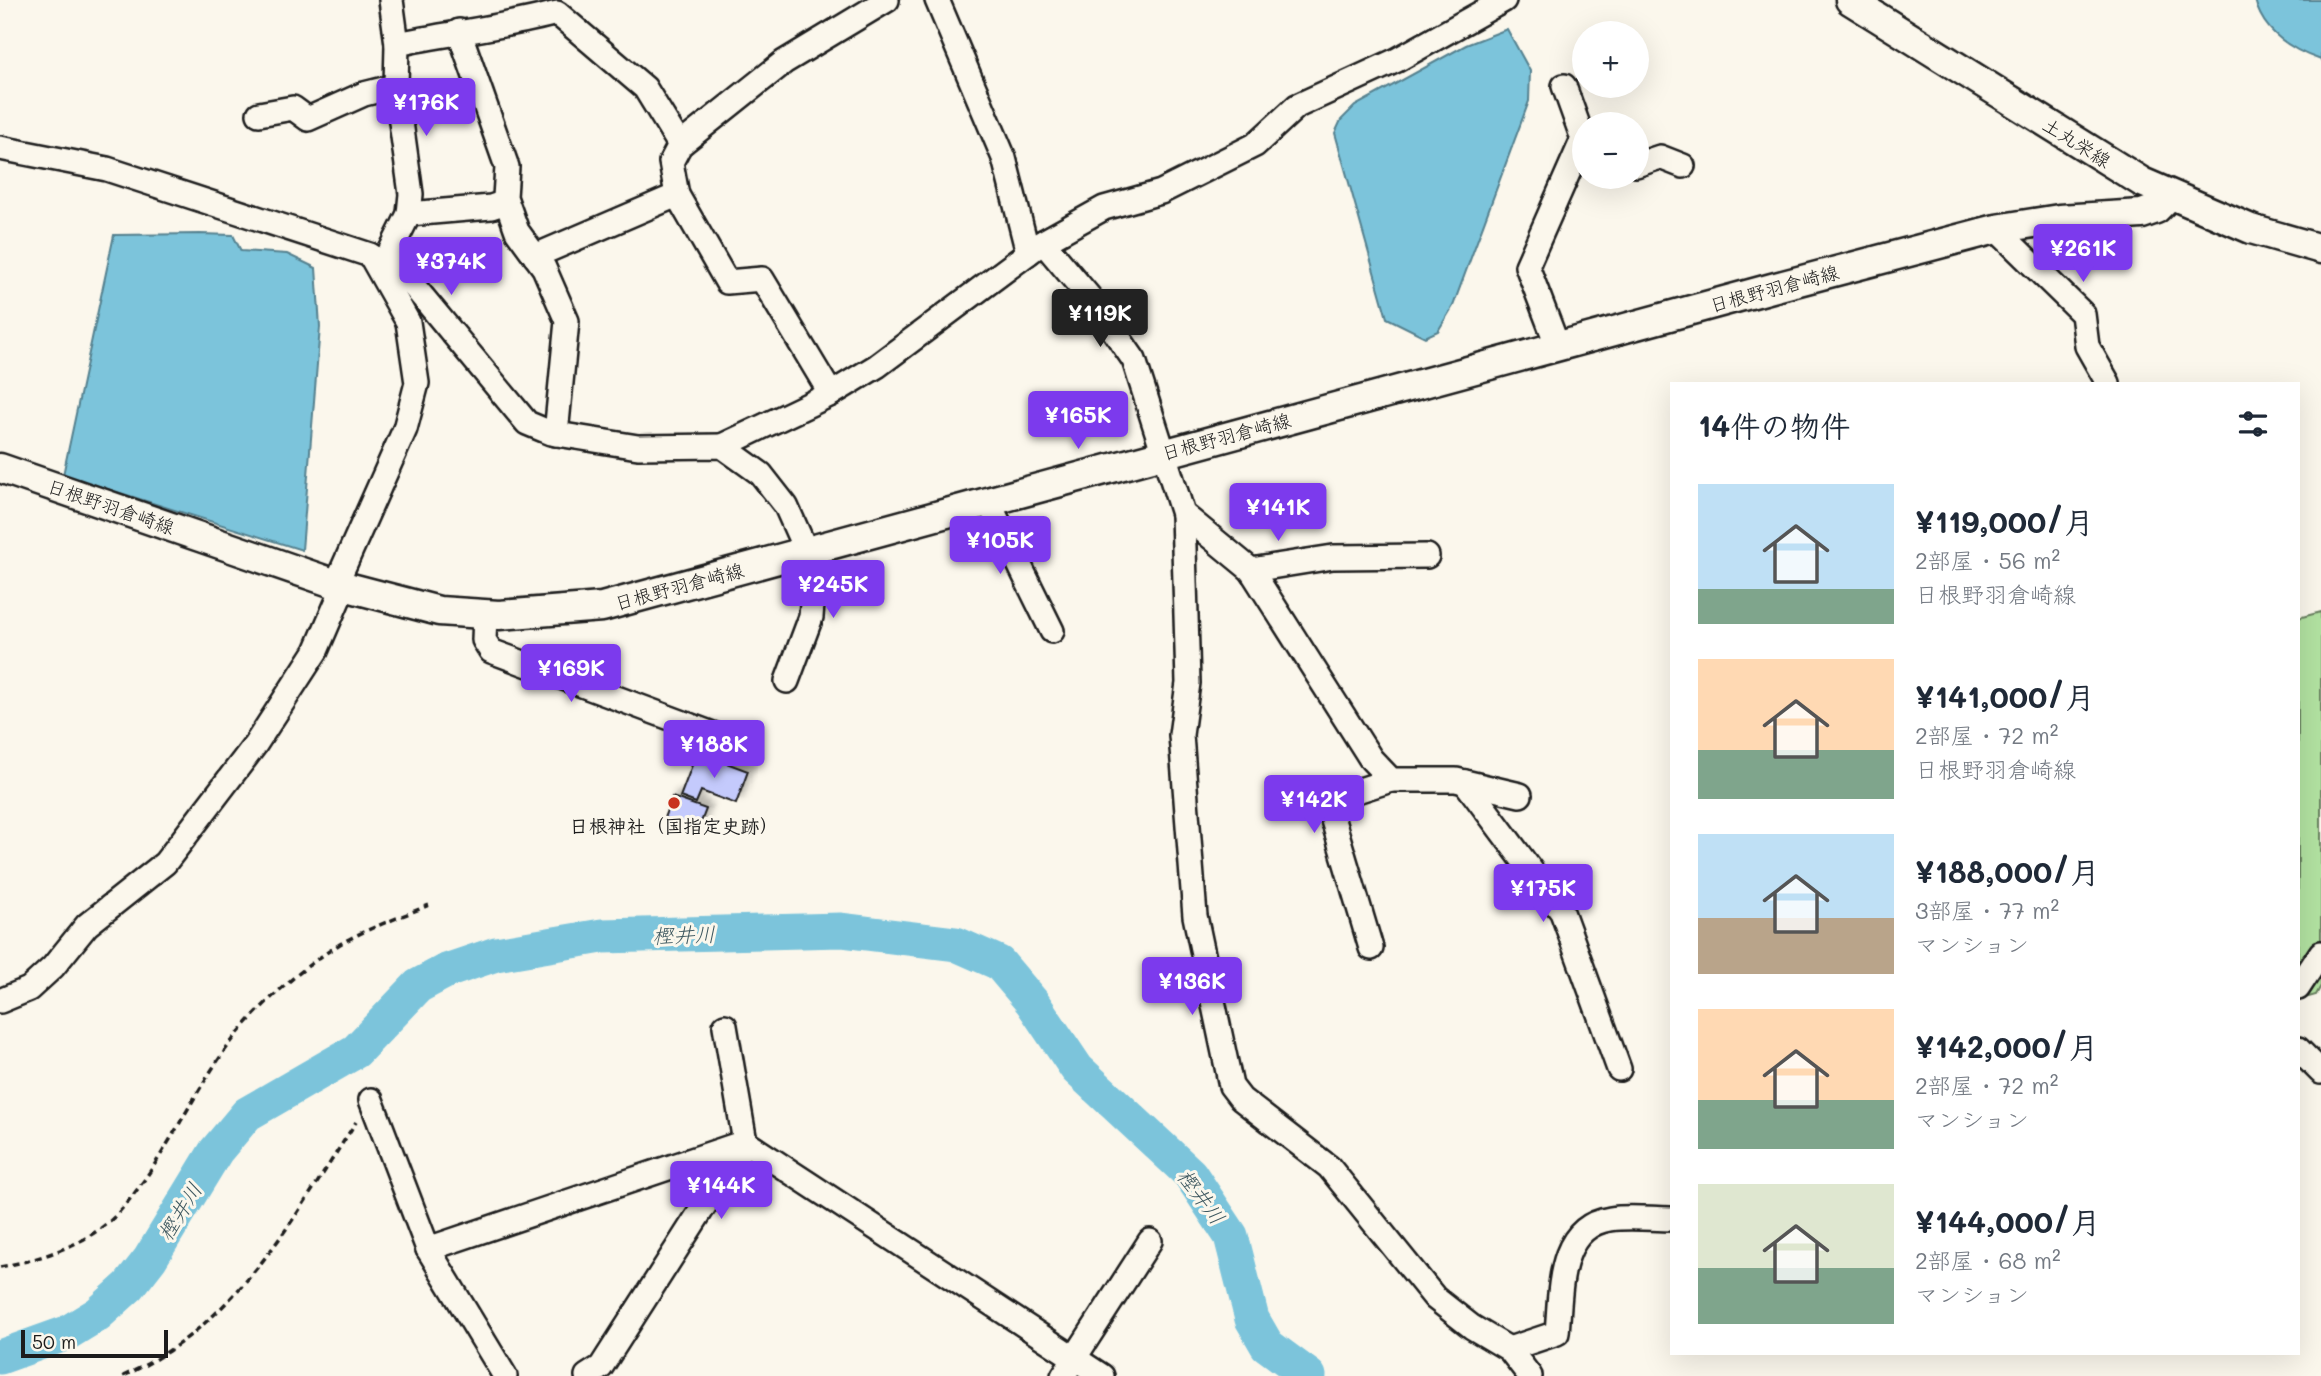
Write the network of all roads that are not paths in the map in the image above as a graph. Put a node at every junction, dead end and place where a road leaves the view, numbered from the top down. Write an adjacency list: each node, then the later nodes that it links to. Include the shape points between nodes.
1 (391, 0): 8 (street)
2 (887, 0): 13 (street, via 783,62)
3 (937, 0): 23 (street, via 1004,158)
4 (1504, 0): 23 (street, via 1397,60 1297,106 1255,145 1160,192 1104,208)
5 (1850, 0): 19 (main road, 土丸栄線, via 2130,175)
6 (542, 8): 7 (street, via 520,23); 13 (street, via 557,13 645,88)
7 (459, 31): 8 (street); 20 (street, via 507,167)
8 (397, 44): 9 (street)
9 (396, 86): 12 (street, via 365,94 308,120 293,108); 21 (street, via 411,194)
10 (1564, 86): 11 (street)
11 (1573, 112)
12 (259, 114)
13 (680, 145): 18 (street, via 671,162)
14 (0, 148): 26 (street, via 107,169)
15 (1649, 161): 16 (street, via 1660,157)
16 (1683, 166)
17 (1572, 169): 27 (street, via 1527,266)
18 (677, 195): 25 (street); 29 (street, via 727,282 762,279)
19 (2170, 195): 22 (main road, 日根野羽倉崎線, via 2156,209 2142,214 2059,219); 24 (main road, 土丸栄線, via 2251,229)
20 (506, 202): 21 (street); 25 (street, via 517,231)
21 (409, 214): 26 (street)
22 (1996, 229): 27 (main road, 日根野羽倉崎線); 28 (street, via 2083,314 2087,346)
23 (1035, 248): 29 (street, via 877,366); 32 (street, via 1096,305 1134,360)
24 (2321, 249)
25 (535, 256): 30 (street, via 567,321)
26 (377, 260): 30 (street, via 407,278 527,423); 39 (street, via 408,322 417,383 405,429)
27 (1558, 347): 32 (main road, 日根野羽倉崎線)
28 (2107, 382)
29 (831, 394): 31 (street)
30 (556, 434): 31 (street, via 638,447)
31 (722, 446): 36 (street, via 761,474 786,506)
32 (1164, 453): 34 (main road, 日根野羽倉崎線); 35 (street)
33 (0, 468): 39 (main road, 日根野羽倉崎線)
34 (988, 501): 36 (main road, 日根野羽倉崎線); 41 (street)
35 (1183, 514): 38 (street); 60 (street, via 1188,683 1181,735 1195,916 1231,1086 1329,1167 1435,1298)
36 (806, 551): 40 (main road, 日根野羽倉崎線, via 602,607); 42 (street, via 813,590 811,617)
37 (1427, 556): 38 (street, via 1333,556)
38 (1251, 570): 44 (street, via 1371,759)
39 (340, 585): 40 (main road, 日根野羽倉崎線, via 439,611); 50 (street, via 316,651 303,672 255,745 165,863 87,925 29,989)
40 (485, 614): 43 (street, via 484,640 491,651)
41 (1052, 631)
42 (787, 681)
43 (729, 740)
44 (1391, 780): 45 (street); 47 (street, via 1341,796 1329,810)
45 (1465, 782): 46 (street); 53 (street, via 1562,912)
46 (1520, 795)
47 (1371, 948)
48 (2321, 953): 49 (street)
49 (2300, 985)
50 (0, 1001)
51 (725, 1026): 56 (street)
52 (2300, 1051): 54 (street)
53 (1619, 1069)
54 (2321, 1072)
55 (371, 1100): 59 (street)
56 (745, 1142): 59 (street); 61 (street); 62 (street)
57 (1670, 1219): 60 (street, via 1611,1219 1590,1226 1573,1241 1564,1264 1557,1333)
58 (1150, 1241): 61 (street)
59 (428, 1249): 63 (street)
60 (1509, 1349): 65 (street)
61 (1069, 1367): 64 (street)
62 (595, 1374)
63 (505, 1376)
64 (1102, 1376)
65 (1530, 1376)

